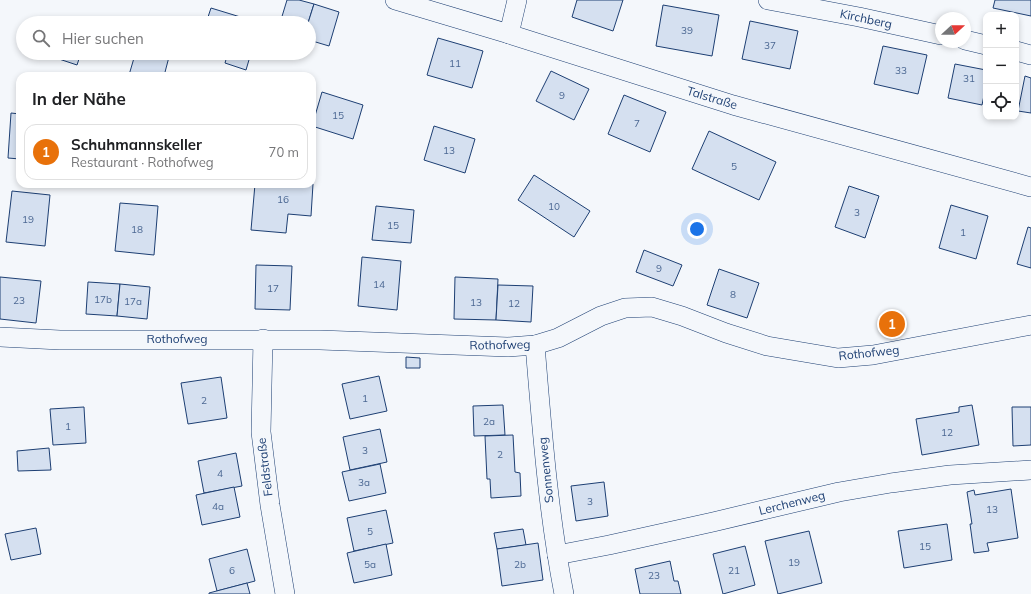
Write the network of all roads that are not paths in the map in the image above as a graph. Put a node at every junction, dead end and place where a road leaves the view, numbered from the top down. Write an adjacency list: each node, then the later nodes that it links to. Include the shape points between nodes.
1 (395, 0): 4 (street, Talstraße)
2 (517, 0): 4 (street)
3 (768, 0): 5 (street, Kirchberg)
4 (509, 34): 10 (street, Talstraße, via 733,105)
5 (935, 34)
6 (971, 41): 7 (street)
7 (983, 44)
8 (1019, 52): 9 (street)
9 (1031, 55)
10 (1031, 187)
11 (1031, 325): 14 (street, Rothofweg, via 872,355 838,358 767,346 652,307 625,308 601,316 558,338)
12 (0, 338): 13 (street, Rothofweg)
13 (263, 339): 14 (street, Rothofweg, via 508,348); 17 (street, Feldstraße, via 261,432)
14 (535, 345): 16 (street, Sonnenweg, via 543,448)
15 (1031, 470): 16 (street, Lerchenweg, via 950,474 840,492 706,524)
16 (557, 555): 18 (street, Sonnenweg)
17 (285, 594)
18 (564, 594)

